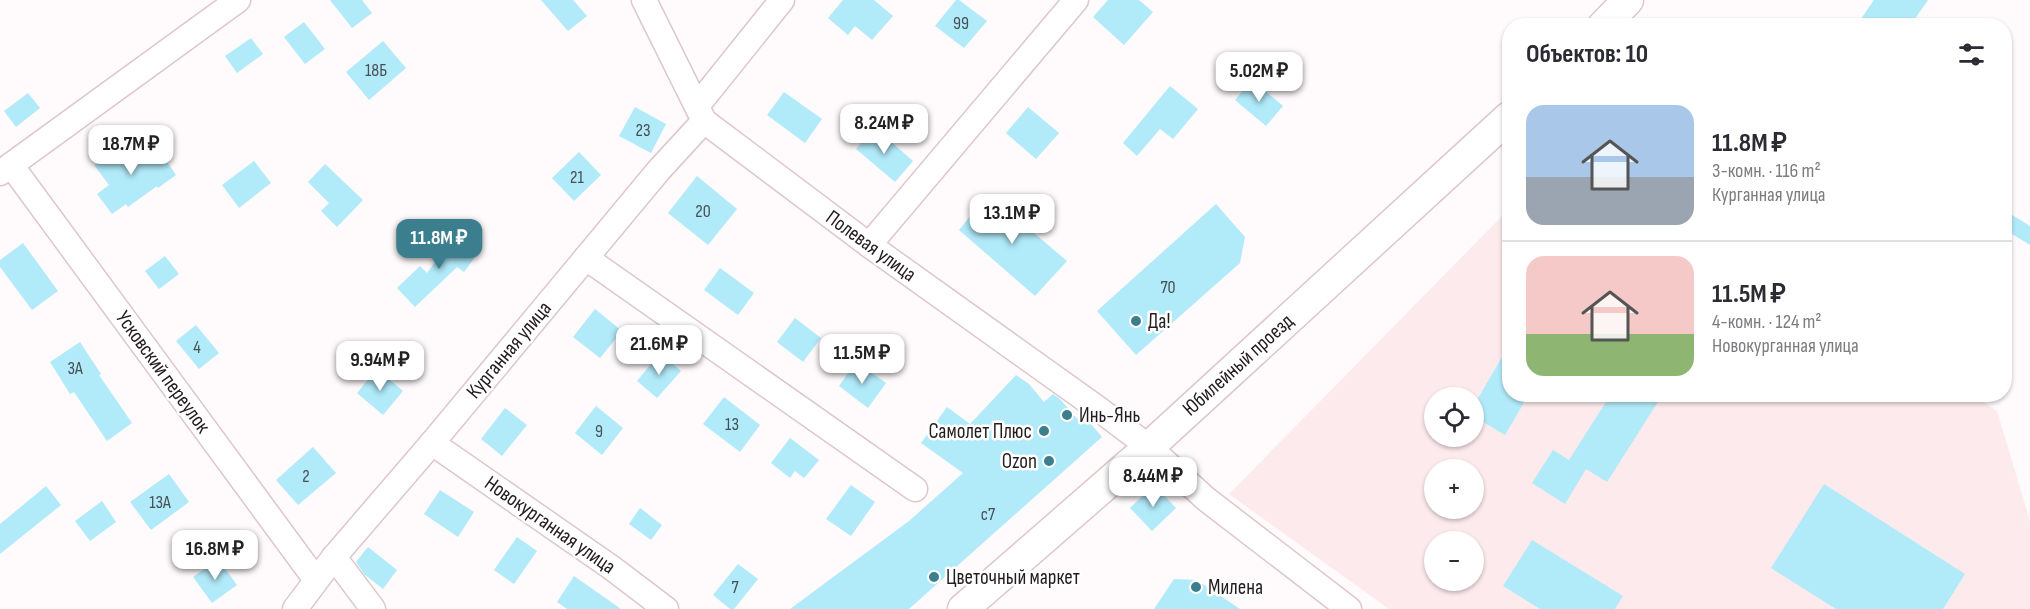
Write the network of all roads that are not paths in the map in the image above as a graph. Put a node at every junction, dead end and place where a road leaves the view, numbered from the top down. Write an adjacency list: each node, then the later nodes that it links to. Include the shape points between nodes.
1 (238, 0): 9 (street)
2 (644, 0): 7 (street, Полевая улица)
3 (782, 0): 7 (street, Курганная улица)
4 (1076, 0): 10 (street)
5 (1628, 0): 6 (main road)
6 (1611, 18)
7 (700, 113): 10 (street, Полевая улица); 11 (street, Курганная улица)
8 (1502, 123): 13 (main road, Юбилейный проезд)
9 (5, 169): 16 (street, Усковский переулок)
10 (869, 245): 13 (street, Полевая улица)
11 (586, 258): 12 (street, Курганная улица); 14 (street)
12 (432, 443): 15 (street, Курганная улица); 19 (street, Новокурганная улица)
13 (1149, 447): 20 (main road, Юбилейный проезд); 21 (street, Полевая улица, via 1206,499)
14 (915, 489)
15 (334, 557): 16 (street, Курганная улица); 18 (street)
16 (316, 580): 17 (street, Курганная улица)
17 (295, 609)
18 (373, 609)
19 (666, 609)
20 (963, 609)
21 (1349, 609)

